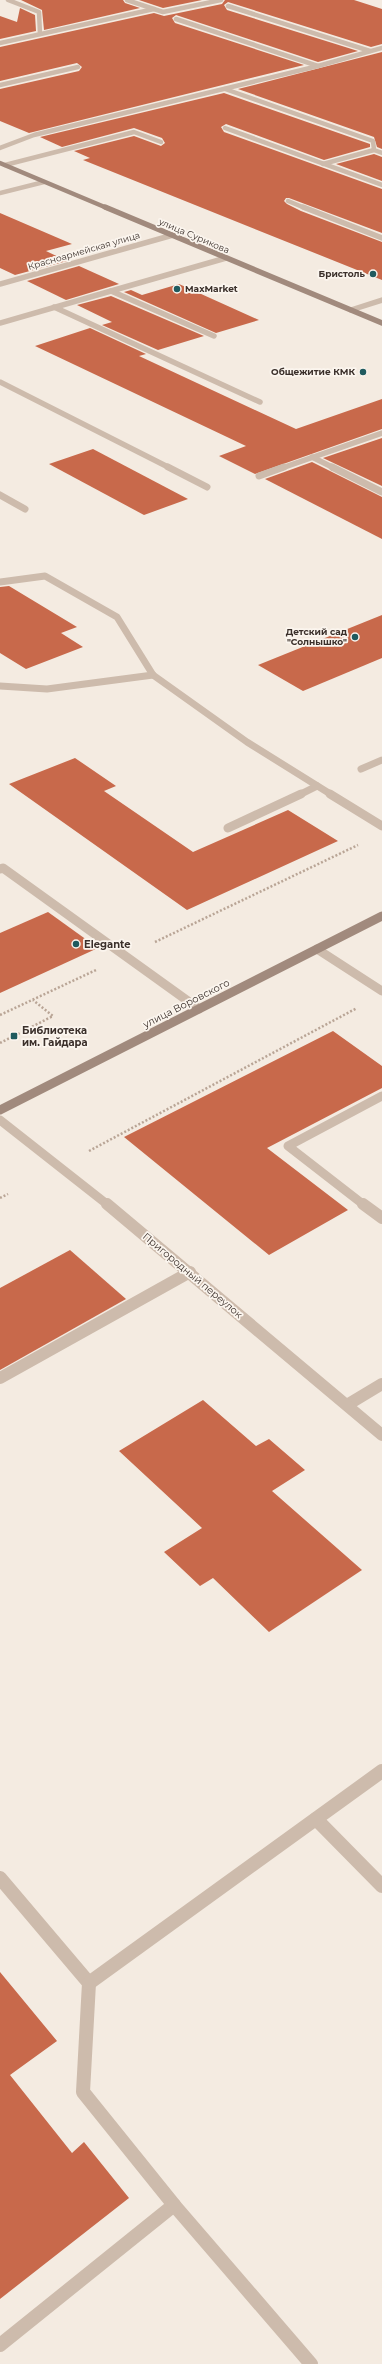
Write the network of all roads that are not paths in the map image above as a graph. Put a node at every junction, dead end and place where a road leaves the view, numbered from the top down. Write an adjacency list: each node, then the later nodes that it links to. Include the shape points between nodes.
1 (8, 0): 7 (street, via 39,12)
2 (127, 0): 5 (street)
3 (221, 0): 5 (street, via 163,12)
4 (228, 6): 10 (street)
5 (154, 9): 7 (street)
6 (176, 19): 11 (street)
7 (40, 34): 8 (street)
8 (0, 43)
9 (382, 48): 10 (street)
10 (370, 51): 11 (street)
11 (318, 66): 14 (street)
12 (78, 68): 13 (street)
13 (0, 85)
14 (225, 89): 17 (street, via 34,135); 18 (street, via 373,141)
15 (225, 128): 21 (street)
16 (161, 142): 20 (street, via 134,132)
17 (0, 148)
18 (374, 150): 19 (street); 21 (street)
19 (382, 153)
20 (2, 164): 22 (street, улица Сурикова)
21 (323, 164): 23 (street)
22 (44, 182): 24 (street); 26 (street, улица Сурикова)
23 (382, 185)
24 (0, 193)
25 (288, 201): 27 (street)
26 (172, 235): 28 (street, улица Сурикова); 29 (street, Красноармейская улица)
27 (382, 238)
28 (226, 258): 30 (street); 33 (street, улица Сурикова)
29 (0, 284)
30 (111, 291): 32 (street); 36 (street)
31 (382, 300): 33 (street)
32 (54, 308): 34 (street); 38 (street)
33 (351, 310): 35 (street, улица Сурикова)
34 (0, 323)
35 (382, 323)
36 (214, 336)
37 (0, 382): 42 (street)
38 (260, 402)
39 (382, 433): 40 (street)
40 (312, 457): 41 (street); 43 (street)
41 (259, 476)
42 (207, 487)
43 (382, 492)
44 (0, 495): 45 (street)
45 (25, 509)
46 (0, 582): 47 (street, via 45,576 117,617)
47 (153, 675): 48 (street, via 47,688); 51 (street, via 247,742)
48 (0, 686)
49 (382, 760): 50 (street)
50 (361, 769)
51 (317, 786): 52 (street); 53 (street)
52 (382, 826)
53 (228, 828)
54 (1, 868): 58 (street)
55 (382, 916): 56 (street, улица Воровского)
56 (317, 949): 57 (street); 58 (street, улица Воровского)
57 (382, 991)
58 (199, 1009): 60 (street, улица Воровского)
59 (382, 1096): 62 (street, via 288,1146)
60 (0, 1110)
61 (0, 1120): 63 (street, Пригородный переулок)
62 (382, 1218)
63 (190, 1272): 64 (street); 66 (street, Пригородный переулок)
64 (0, 1378)
65 (382, 1384): 66 (street)
66 (347, 1406): 67 (street, Пригородный переулок)
67 (382, 1435)
68 (382, 1771): 69 (street)
69 (316, 1819): 71 (street); 72 (street)
70 (0, 1878): 72 (street)
71 (382, 1886)
72 (89, 1983): 73 (street, via 83,2092)
73 (174, 2205): 74 (street); 75 (street)
74 (0, 2345)
75 (311, 2364)

